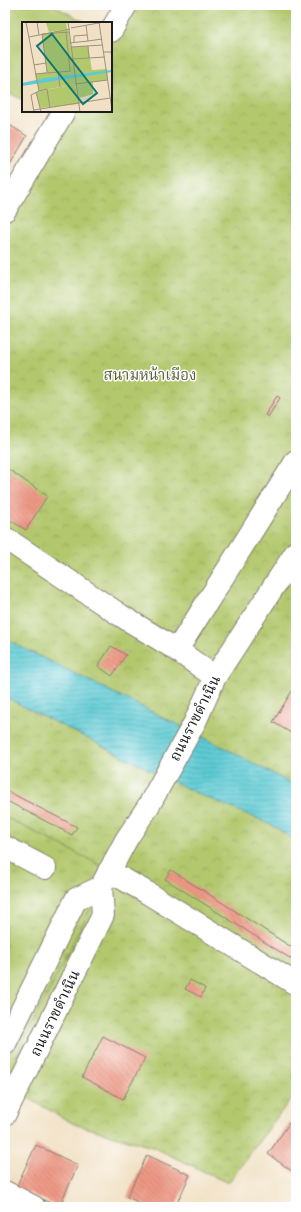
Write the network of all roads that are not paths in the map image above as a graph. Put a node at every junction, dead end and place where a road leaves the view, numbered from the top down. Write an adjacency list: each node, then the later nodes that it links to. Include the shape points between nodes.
1 (126, 5): 2 (main road)
2 (112, 29)
3 (63, 112): 4 (main road)
4 (5, 210)
5 (296, 461): 8 (main road)
6 (5, 538): 8 (main road)
7 (296, 552): 9 (main road, ถนนราขดำเนิน)
8 (177, 650): 9 (main road)
9 (215, 677): 12 (main road, ถนนราขดำเนิน, via 195,722)
10 (5, 847): 11 (main road)
11 (45, 868)
12 (105, 879): 13 (main road, via 146,892); 14 (main road, ถนนราขดำเนิน, via 76,899); 15 (main road, ถนนราขดำเนิน, via 103,915)
13 (296, 984)
14 (5, 1044)
15 (5, 1114)
16 (5, 1192): 17 (main road)
17 (34, 1207)

